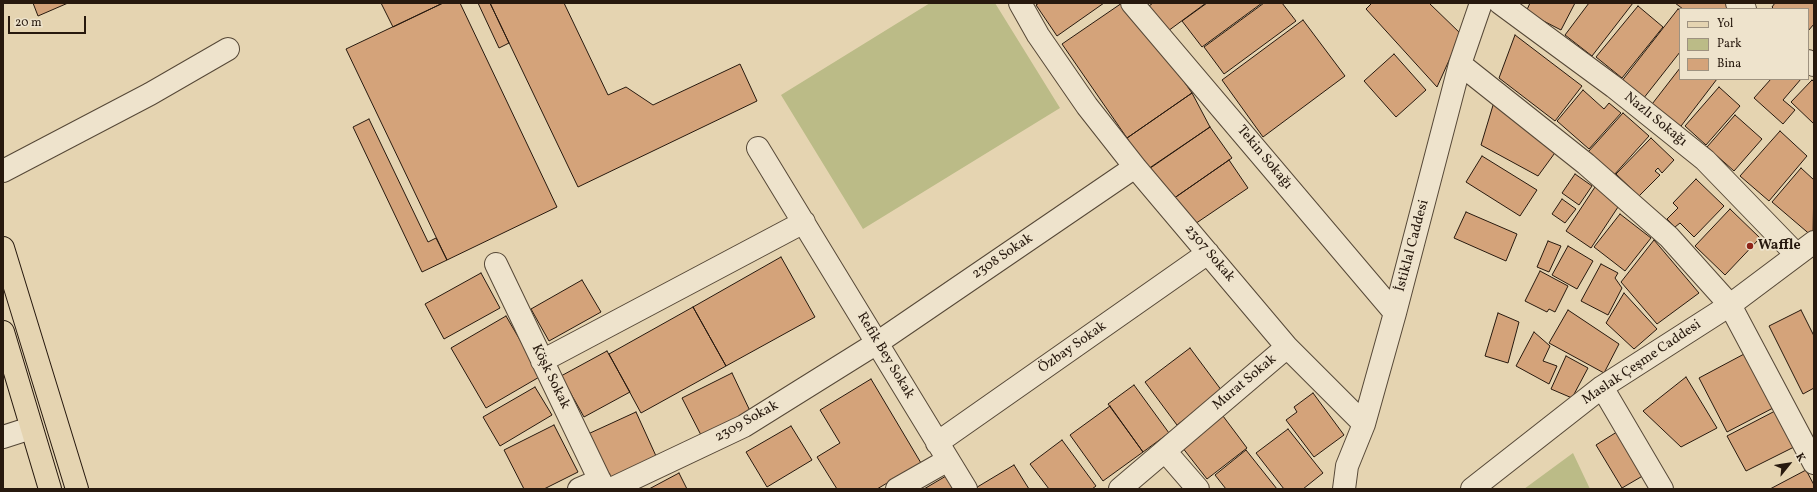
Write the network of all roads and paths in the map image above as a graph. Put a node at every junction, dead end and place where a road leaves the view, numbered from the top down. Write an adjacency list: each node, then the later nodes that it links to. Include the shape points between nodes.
1 (1020, 3): 7 (street, 2307 Sokak, via 1038,35)
2 (1132, 3): 16 (street, Tekin Sokağı)
3 (1483, 4): 5 (street, İstiklal Caddesi); 13 (street, Nazlı Sokağı, via 1614,87 1704,160)
4 (228, 49): 8 (street, via 150,94)
5 (1460, 64): 15 (street, via 1586,164 1663,232); 16 (street, İstiklal Caddesi)
6 (758, 148): 9 (street, Refik Bey Sokak)
7 (1132, 169): 12 (street, 2307 Sokak); 18 (street, 2308 Sokak)
8 (3, 171)
9 (804, 222): 18 (street, Refik Bey Sokak); 20 (street)
10 (1814, 242): 13 (street, Maslak Çeşme Caddesi)
11 (3, 248): 31 (main road)
12 (1208, 253): 19 (street, 2307 Sokak); 25 (street, Özbay Sokak)
13 (1796, 254): 15 (street, Maslak Çeşme Caddesi)
14 (496, 264): 20 (street, Köşk Sokak)
15 (1730, 305): 21 (street, Maslak Çeşme Caddesi); 27 (street)
16 (1396, 313): 22 (street, İstiklal Caddesi)
17 (3, 332): 23 (main road)
18 (877, 343): 25 (street, Refik Bey Sokak); 29 (street, 2309 Sokak, via 744,426)
19 (1287, 347): 22 (street, Murat Sokak); 26 (street, Murat Sokak)
20 (542, 360): 29 (street, Köşk Sokak)
21 (1602, 386): 39 (street, Maslak Çeşme Caddesi); 40 (street)
22 (1364, 424): 28 (street, İstiklal Caddesi)
23 (31, 428): 24 (street); 30 (main road)
24 (3, 437)
25 (943, 451): 33 (street, Özbay Sokak); 34 (street, Refik Bey Sokak)
26 (1165, 451): 35 (street, Murat Sokak); 36 (street)
27 (1814, 463)
28 (1347, 466): 37 (street); 38 (street, İstiklal Caddesi)
29 (605, 486): 32 (street, 2309 Sokak)
30 (50, 489)
31 (77, 489)
32 (579, 489)
33 (897, 489)
34 (966, 489)
35 (1120, 489)
36 (1198, 489)
37 (1337, 489)
38 (1344, 489)
39 (1472, 489)
40 (1662, 489)

